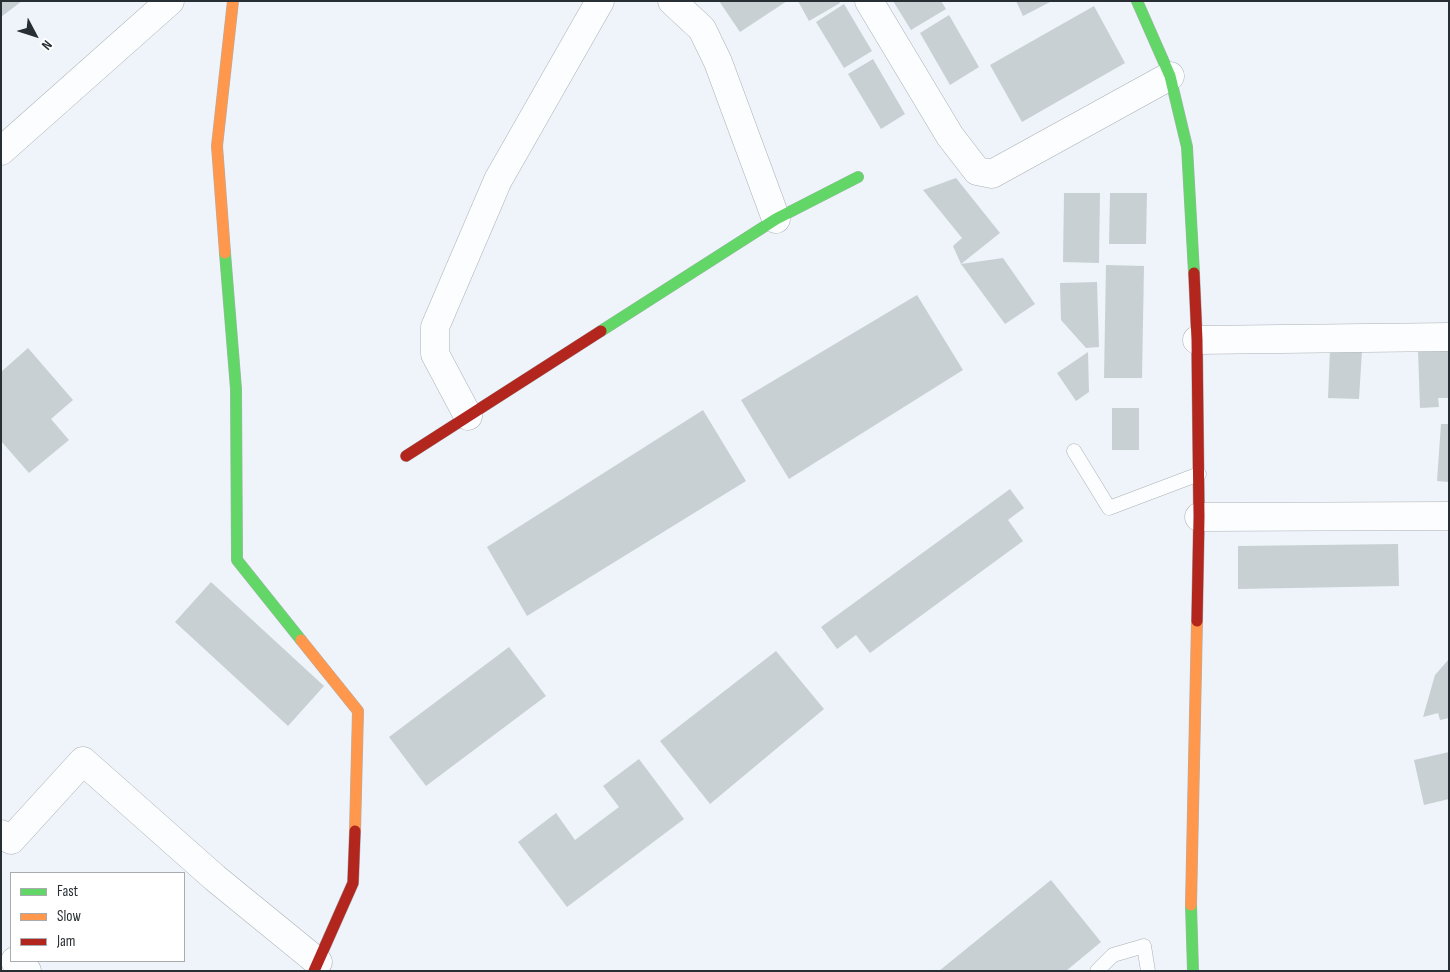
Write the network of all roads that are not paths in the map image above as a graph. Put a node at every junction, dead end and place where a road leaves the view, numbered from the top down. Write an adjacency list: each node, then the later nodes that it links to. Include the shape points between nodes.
1 (170, 1): 8 (street)
2 (233, 1): 21 (street, via 217,146 236,389 238,560 358,712 353,883)
3 (600, 1): 13 (street, via 498,180 435,327 435,354)
4 (672, 1): 10 (street, via 702,29 718,62)
5 (869, 1): 7 (street, via 950,136 977,170 992,174)
6 (1137, 1): 7 (street)
7 (1170, 76): 12 (street, via 1187,147)
8 (1, 151)
9 (858, 177): 10 (street)
10 (776, 219): 13 (street)
11 (1449, 337): 12 (street)
12 (1197, 340): 16 (street)
13 (468, 416): 15 (street)
14 (1074, 451): 16 (lane, via 1109,508)
15 (406, 456)
16 (1199, 474): 18 (street)
17 (1449, 516): 18 (street)
18 (1199, 517): 25 (street)
19 (1, 834): 21 (street, via 11,840 83,761)
20 (16, 962): 22 (street)
21 (316, 966)
22 (28, 971)
23 (1097, 971): 24 (lane, via 1113,955 1144,946)
24 (1148, 971)
25 (1192, 971)

